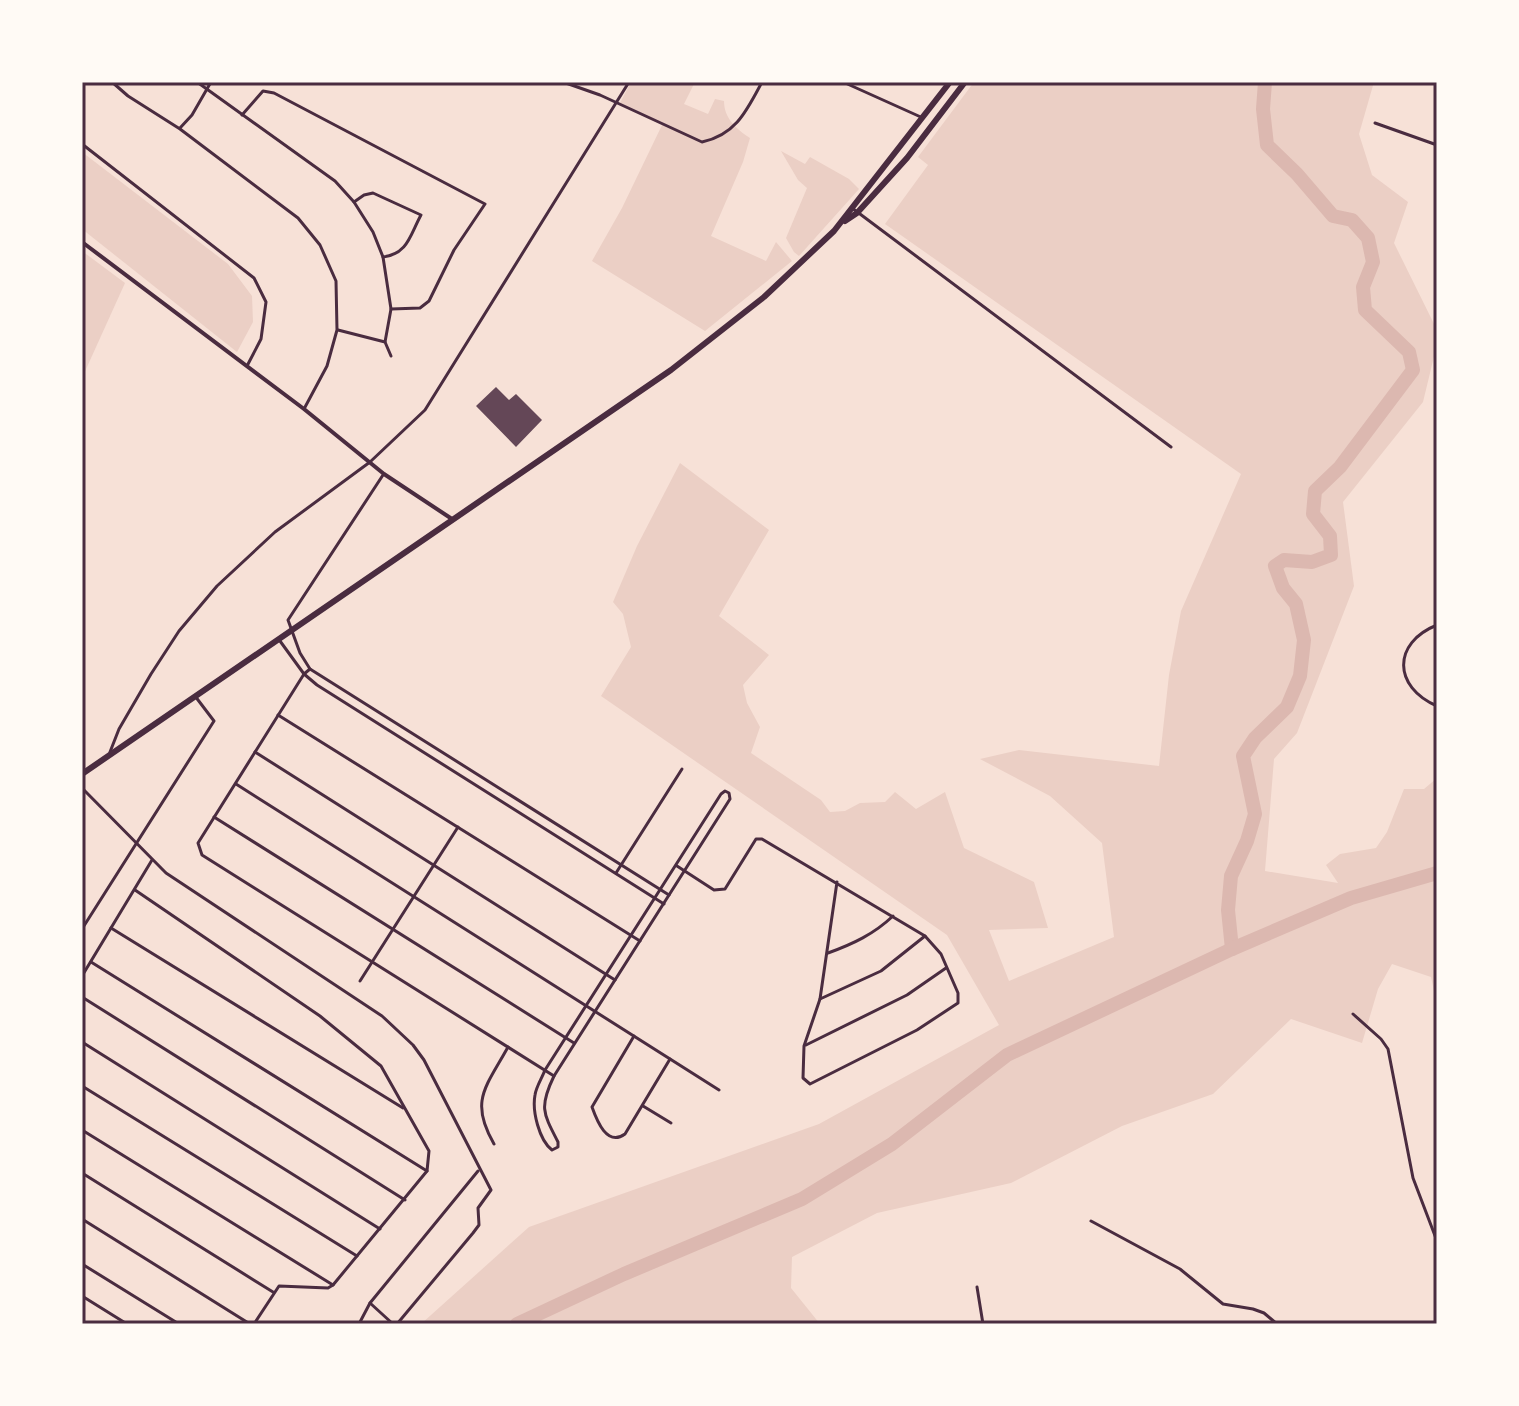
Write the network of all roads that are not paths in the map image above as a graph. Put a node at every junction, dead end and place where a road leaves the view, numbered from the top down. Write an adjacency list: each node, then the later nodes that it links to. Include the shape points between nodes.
1 (112, 82): 15 (street)
2 (197, 82): 10 (street)
3 (211, 82): 10 (street)
4 (563, 82): 11 (street)
5 (629, 82): 11 (street)
6 (762, 82): 11 (street, via 740,122 717,139 702,142)
7 (843, 82): 13 (street)
8 (950, 82): 13 (highway)
9 (965, 82): 19 (highway, via 907,158)
10 (209, 89): 12 (street); 15 (street)
11 (615, 103): 29 (street, via 425,410)
12 (242, 115): 18 (street, via 335,181); 22 (street, via 263,91 274,93 485,204 429,301 420,308)
13 (923, 118): 19 (highway)
14 (1375, 123): 17 (street)
15 (180, 129): 23 (street, via 298,218 320,245 336,281)
16 (82, 144): 26 (street, via 254,278 266,302 261,339)
17 (1437, 145)
18 (354, 202): 21 (street); 21 (street, via 373,193 421,215 402,252)
19 (854, 210): 28 (street); 31 (highway, via 791,274 702,347)
20 (82, 242): 26 (street)
21 (383, 257): 22 (street)
22 (391, 309): 24 (street)
23 (337, 330): 24 (street); 27 (street, via 327,366)
24 (385, 342): 25 (street)
25 (391, 356)
26 (247, 366): 27 (street)
27 (304, 409): 29 (street)
28 (1171, 447)
29 (370, 462): 30 (street); 41 (street, via 275,532 217,586 151,674)
30 (384, 474): 31 (street); 33 (street, via 288,620)
31 (452, 519): 33 (highway)
32 (1437, 625): 38 (street, via 1417,634 1404,660 1410,688)
33 (290, 631): 34 (highway); 35 (street)
34 (278, 639): 36 (street); 37 (highway)
35 (310, 669): 36 (street); 51 (street)
36 (304, 674): 39 (street); 54 (street)
37 (195, 696): 41 (highway); 48 (street, via 214,721)
38 (1437, 706)
39 (278, 715): 40 (street); 47 (street)
40 (255, 752): 44 (street); 50 (street)
41 (109, 755): 43 (highway)
42 (682, 769): 51 (street)
43 (82, 774)
44 (235, 784): 46 (street); 59 (street)
45 (82, 788): 48 (street)
46 (214, 817): 65 (street); 71 (street, via 198,843 202,855)
47 (458, 827): 50 (street); 66 (street)
48 (135, 843): 49 (street); 64 (street)
49 (152, 860): 56 (street); 98 (street, via 382,1016 413,1045)
50 (434, 865): 59 (street); 73 (street)
51 (621, 865): 54 (street); 57 (street)
52 (677, 866): 53 (street); 53 (street, via 721,794 729,793); 57 (street)
53 (685, 871): 55 (street, via 714,890 725,889 756,839 762,839); 58 (street)
54 (616, 873): 60 (street)
55 (837, 882): 62 (street); 69 (street)
56 (135, 890): 63 (street); 94 (street, via 320,1016 381,1066)
57 (661, 890): 58 (street); 60 (street)
58 (669, 895): 61 (street)
59 (414, 897): 65 (street); 79 (street)
60 (656, 899): 61 (street); 66 (street)
61 (664, 904): 68 (street)
62 (893, 916): 67 (street); 69 (street, via 858,942)
63 (111, 928): 70 (street); 94 (street)
64 (82, 929)
65 (393, 929): 71 (street); 83 (street)
66 (632, 936): 68 (street); 73 (street)
67 (925, 936): 72 (street); 78 (street, via 881,971)
68 (640, 941): 75 (street)
69 (828, 953): 78 (street)
70 (91, 962): 74 (street); 99 (street)
71 (372, 962): 76 (street); 87 (street)
72 (946, 968): 86 (street, via 907,995); 86 (street, via 958,1003 917,1030 810,1084 803,1078)
73 (607, 975): 75 (street); 79 (street)
74 (82, 976)
75 (615, 980): 80 (street)
76 (360, 981)
77 (82, 997): 101 (street)
78 (820, 999): 86 (street)
79 (586, 1006): 80 (street); 83 (street)
80 (595, 1012): 82 (street); 85 (street)
81 (1353, 1014): 105 (street, via 1388,1049 1413,1178)
82 (634, 1036): 88 (street); 93 (street, via 595,1098 593,1110 607,1135 618,1139)
83 (566, 1038): 85 (street); 89 (street)
84 (82, 1042): 104 (street)
85 (575, 1043): 90 (street)
86 (804, 1046)
87 (508, 1047): 89 (street); 97 (street, via 483,1093 480,1113)
88 (670, 1059): 92 (street); 93 (street)
89 (545, 1070): 90 (street); 90 (street, via 535,1095 535,1114 547,1146 557,1150 543,1113)
90 (554, 1076)
91 (82, 1086): 106 (street)
92 (719, 1090)
93 (643, 1106): 95 (street)
94 (406, 1110): 99 (street, via 429,1151)
95 (671, 1123)
96 (82, 1130): 108 (street)
97 (494, 1144)
98 (479, 1169): 112 (street); 117 (street, via 491,1190 478,1208 479,1225)
99 (427, 1171): 101 (street)
100 (82, 1173): 110 (street)
101 (405, 1200): 104 (street)
102 (82, 1219): 116 (street)
103 (1091, 1221): 119 (street, via 1180,1269 1223,1304 1264,1313)
104 (380, 1229): 106 (street)
105 (1437, 1241)
106 (357, 1256): 108 (street)
107 (82, 1264): 115 (street)
108 (333, 1285): 110 (street, via 279,1286)
109 (977, 1287): 118 (street)
110 (273, 1292): 116 (street)
111 (82, 1296): 114 (street)
112 (370, 1303): 113 (street); 117 (street)
113 (360, 1322)
114 (127, 1324)
115 (179, 1324)
116 (252, 1324)
117 (395, 1324)
118 (983, 1324)
119 (1277, 1324)

